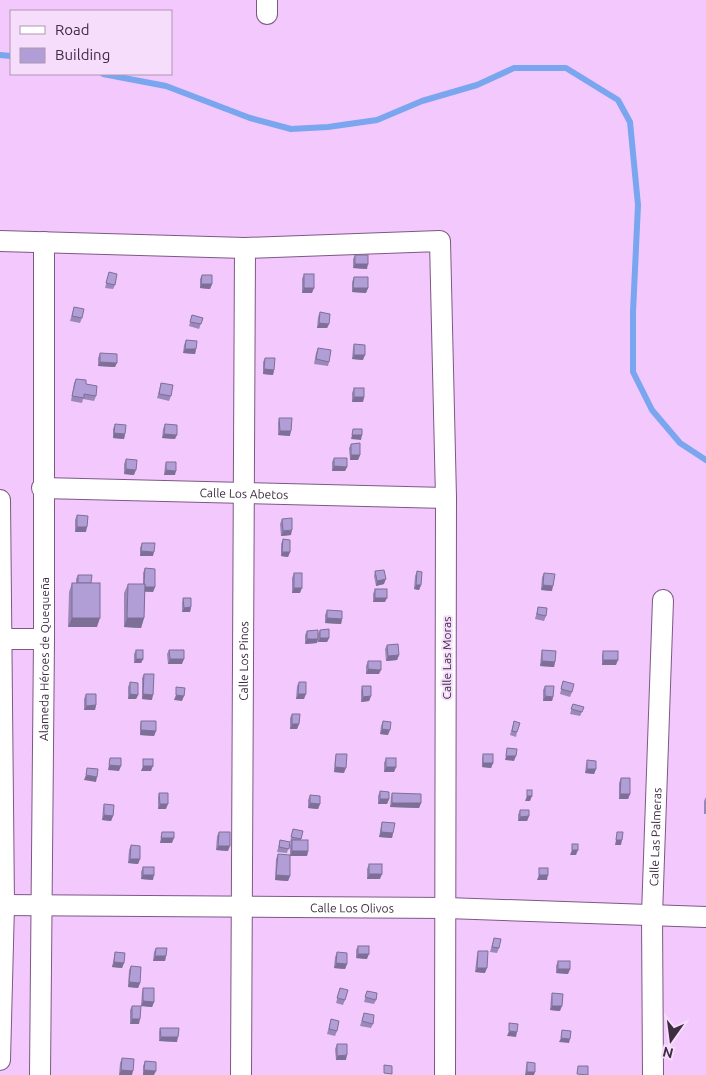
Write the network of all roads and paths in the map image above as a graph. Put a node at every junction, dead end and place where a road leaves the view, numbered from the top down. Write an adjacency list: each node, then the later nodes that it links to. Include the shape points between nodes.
1 (0, 242): 2 (street)
2 (44, 242): 3 (street); 4 (street, Alameda Héroes de Quequeña)
3 (245, 248): 5 (street, Calle Los Pinos); 6 (street, Calle Las Moras, via 440,241)
4 (42, 488): 5 (street, Calle Los Abetos); 10 (street, Alameda Héroes de Quequeña)
5 (244, 495): 6 (street, Calle Los Abetos); 13 (street, Calle Los Pinos)
6 (446, 498): 14 (street, Calle Las Moras)
7 (0, 500): 9 (street)
8 (663, 600): 15 (street, Calle Las Palmeras)
9 (1, 639): 10 (street); 11 (street)
10 (44, 639): 12 (street, Alameda Héroes de Quequeña)
11 (2, 905): 12 (street, Calle Los Olivos); 17 (street)
12 (42, 905): 13 (street, Calle Los Olivos); 18 (street, Alameda Héroes de Quequeña)
13 (243, 908): 14 (street, Calle Los Olivos); 19 (street, Calle Los Pinos)
14 (447, 908): 15 (street, Calle Los Olivos); 20 (street, Calle Las Moras)
15 (652, 915): 16 (street, Calle Los Olivos); 21 (street, Calle Las Palmeras)
16 (706, 917)
17 (0, 1060)
18 (40, 1075)
19 (241, 1075)
20 (445, 1075)
21 (653, 1075)

